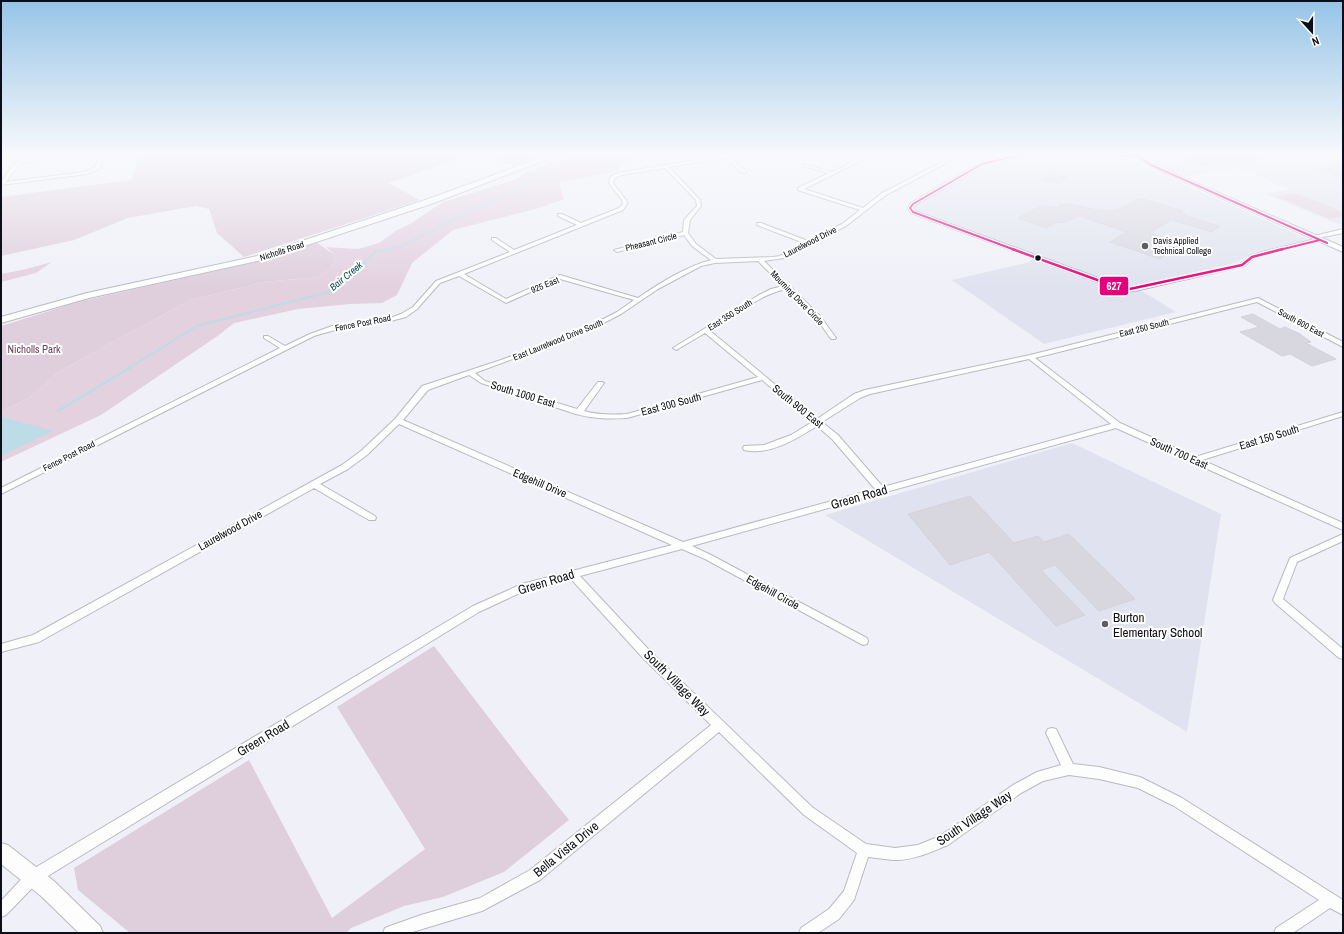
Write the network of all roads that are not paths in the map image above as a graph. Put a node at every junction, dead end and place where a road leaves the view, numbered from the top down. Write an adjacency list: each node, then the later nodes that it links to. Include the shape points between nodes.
1 (438, 199): 26 (street, Nicholls Road, via 251,261 92,295)
2 (623, 199): 11 (street, Fence Post Road, via 625,204 621,209)
3 (697, 199): 13 (street, via 699,206 687,220)
4 (829, 199): 8 (street)
5 (878, 199): 8 (street, Laurelwood Drive)
6 (922, 199): 15 (street, via 910,208 913,212 1125,290 1135,290 1242,265 1260,254)
7 (1226, 199): 15 (street)
8 (864, 210): 16 (street, Laurelwood Drive, via 844,225)
9 (560, 215): 11 (street)
10 (759, 224): 16 (street)
11 (581, 225): 19 (street, Fence Post Road)
12 (1343, 230): 15 (street)
13 (685, 233): 17 (street, Pheasant Circle); 21 (street, via 694,245)
14 (494, 239): 19 (street)
15 (1317, 239): 18 (street)
16 (808, 243): 20 (street, Laurelwood Drive, via 782,257)
17 (617, 250)
18 (1343, 250)
19 (514, 252): 22 (street, Fence Post Road)
20 (760, 260): 21 (street, Laurelwood Drive); 23 (street, Mourning Dove Circle)
21 (714, 261): 24 (street, East Laurelwood Drive South, via 693,268)
22 (458, 273): 24 (street, 925 East, via 506,301 560,277); 31 (street, Fence Post Road, via 438,282 410,311 379,321 339,327 312,335)
23 (787, 287): 27 (street, East 350 South, via 761,296); 29 (street, Mourning Dove Circle, via 818,317)
24 (639, 300): 34 (street, East Laurelwood Drive South, via 586,330)
25 (1258, 300): 30 (street, South 600 East); 33 (street, East 250 South)
26 (1, 320)
27 (705, 330): 32 (street, East 350 South); 35 (street, South 900 East)
28 (266, 337): 31 (street)
29 (833, 338)
30 (1342, 343)
31 (284, 348): 46 (street, Fence Post Road)
32 (676, 348)
33 (1030, 357): 41 (street, East 250 South, via 868,392 857,396); 42 (street, South 700 East)
34 (470, 373): 37 (street, East Laurelwood Drive South); 38 (street, South 1000 East, via 483,382)
35 (763, 378): 38 (street, East 300 South, via 626,416 592,416); 41 (street, South 900 East)
36 (600, 383): 38 (street)
37 (438, 384): 40 (street, Laurelwood Drive, via 425,388)
38 (578, 412)
39 (1343, 414): 44 (street, East 150 South)
40 (398, 421): 45 (street, Laurelwood Drive, via 364,453 345,467); 51 (street, Edgehill Drive)
41 (817, 422): 43 (street, via 794,437 765,448); 47 (street, South 900 East, via 835,437)
42 (1118, 425): 44 (street, South 700 East); 47 (street, Green Road)
43 (748, 448)
44 (1194, 460): 49 (street, South 700 East)
45 (313, 484): 48 (street); 54 (street, Laurelwood Drive, via 68,622 35,639)
46 (1, 491)
47 (881, 491): 51 (street, Green Road)
48 (372, 518)
49 (1343, 527)
50 (1343, 538): 55 (street, via 1293,560 1278,600)
51 (682, 546): 52 (street, Green Road); 53 (street, Edgehill Circle, via 708,556)
52 (572, 574): 56 (street, South Village Way, via 646,654); 61 (street, Green Road, via 522,588 476,609)
53 (863, 641)
54 (1, 648)
55 (1343, 655)
56 (719, 725): 59 (street, South Village Way, via 808,812); 66 (street, Bella Vista Drive, via 535,874 482,904)
57 (1052, 733): 58 (street)
58 (1069, 769): 59 (street, South Village Way, via 1041,776 1017,789 944,841 918,852 896,854); 62 (street, South Village Way, via 1140,783 1178,802)
59 (864, 850): 67 (street, via 849,895 834,914)
60 (1, 852): 61 (street)
61 (33, 877): 64 (street, Green Road); 65 (street)
62 (1330, 900): 63 (street, South Village Way); 68 (street)
63 (1343, 908)
64 (1, 910)
65 (93, 933)
66 (390, 933)
67 (806, 933)
68 (1281, 933)

